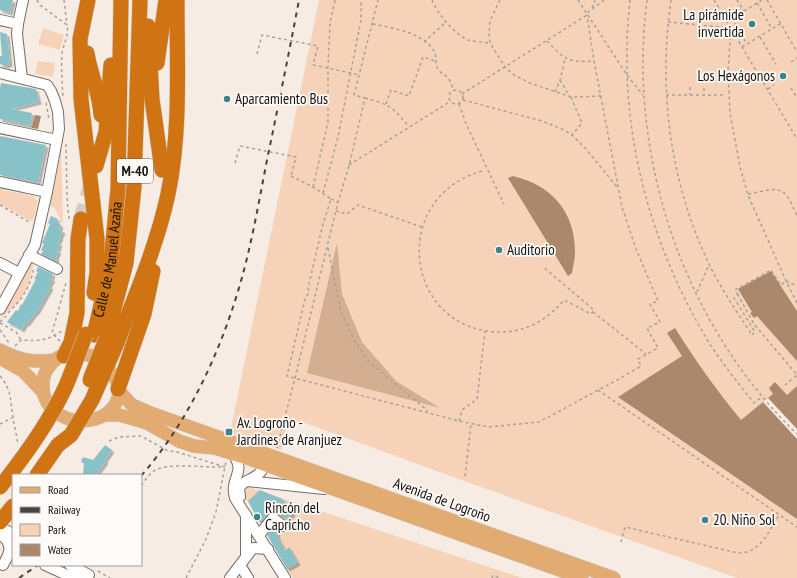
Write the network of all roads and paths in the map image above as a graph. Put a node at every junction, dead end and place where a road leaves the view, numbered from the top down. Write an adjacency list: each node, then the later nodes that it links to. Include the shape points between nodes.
1 (23, 0): 34 (street)
2 (64, 0): 37 (path)
3 (116, 0): 91 (highway, via 106,132)
4 (121, 0): 133 (highway, Calle de Manuel Azaña / M-40, via 118,189)
5 (140, 0): 133 (highway, Calle de Manuel Azaña / M-40, via 134,187 126,263)
6 (146, 0): 80 (highway)
7 (166, 0): 80 (highway)
8 (177, 0): 133 (highway, via 175,141 168,194 150,258)
9 (335, 0): 55 (path, via 330,23)
10 (361, 0): 56 (path, via 361,20)
11 (378, 0): 35 (path)
12 (432, 0): 32 (path, via 435,9)
13 (500, 0): 43 (path, via 490,20)
14 (578, 0): 28 (path)
15 (594, 0): 26 (path)
16 (604, 0): 26 (path)
17 (630, 0): 59 (path)
18 (647, 0): 76 (path, via 643,56)
19 (671, 0): 33 (path)
20 (714, 0): 31 (path)
21 (737, 0): 27 (path)
22 (762, 0): 24 (path)
23 (767, 0): 36 (path)
24 (757, 3): 27 (path); 39 (path)
25 (87, 5): 91 (highway, via 85,40 101,110); 133 (highway, via 80,39 81,99 96,231 97,273 93,304)
26 (591, 9): 28 (path)
27 (744, 11): 29 (path)
28 (587, 15): 41 (path); 51 (path); 59 (path)
29 (732, 18): 31 (path); 44 (path)
30 (0, 20): 34 (street)
31 (727, 21): 38 (path)
32 (446, 22): 42 (path); 43 (path, via 461,37)
33 (668, 22): 38 (path); 70 (path)
34 (18, 24): 60 (street)
35 (373, 24): 42 (path, via 413,34); 58 (path)
36 (781, 24): 39 (path); 46 (path)
37 (67, 25)
38 (731, 28): 45 (path); 102 (path, via 728,70 730,113)
39 (772, 29): 40 (path)
40 (760, 37): 44 (path); 53 (path)
41 (547, 40): 49 (path); 54 (path)
42 (424, 42): 50 (path, via 434,52)
43 (490, 43): 54 (path)
44 (747, 44): 45 (path)
45 (742, 47): 66 (path)
46 (797, 52)
47 (257, 54): 55 (path, bridge, via 262,35 318,46 313,65)
48 (797, 58): 52 (path)
49 (565, 59): 51 (path, via 579,62); 61 (path)
50 (436, 61): 67 (path, via 437,68 447,77); 83 (path, via 423,57 409,96 390,90)
51 (594, 61): 75 (path)
52 (791, 62)
53 (776, 64)
54 (505, 67): 68 (path, via 523,80); 69 (path)
55 (328, 68): 56 (path); 98 (path, via 328,122)
56 (350, 73): 58 (path); 101 (path, via 338,137)
57 (0, 74): 60 (street)
58 (360, 74): 78 (path, via 354,95)
59 (627, 75): 76 (path); 145 (path, via 630,120 637,164 662,250 680,291 726,368 754,403)
60 (22, 78): 90 (street, via 47,85 51,91 58,112)
61 (560, 80): 68 (path); 74 (path)
62 (774, 85): 66 (path)
63 (690, 87): 71 (path)
64 (704, 88): 72 (path)
65 (791, 88): 79 (path)
66 (768, 89): 89 (path)
67 (454, 91): 69 (path); 82 (path, via 450,95)
68 (555, 92): 74 (path)
69 (462, 94): 81 (path)
70 (666, 95): 71 (path); 115 (path, via 671,146 680,187)
71 (690, 95): 72 (path)
72 (704, 95): 73 (path)
73 (723, 95)
74 (570, 96): 75 (path); 88 (path, via 582,123)
75 (601, 96): 99 (path)
76 (644, 96): 123 (path, via 648,137 656,177 671,230)
77 (44, 97): 85 (path)
78 (365, 98): 83 (path); 94 (path)
79 (797, 98)
80 (152, 99): 95 (highway)
81 (463, 100): 84 (path); 88 (path, via 542,121)
82 (451, 101): 84 (path); 87 (path)
83 (386, 104): 87 (path, via 396,111)
84 (459, 104): 105 (path)
85 (50, 123)
86 (0, 128): 90 (street)
87 (409, 128): 94 (path)
88 (572, 135): 99 (path)
89 (797, 139)
90 (57, 140): 100 (street)
91 (101, 152): 93 (highway)
92 (235, 163): 98 (path, bridge, via 240,146 296,157 291,176)
93 (96, 166)
94 (349, 166): 104 (path)
95 (162, 170)
96 (482, 171): 111 (path, via 460,180 445,190 429,210)
97 (0, 182): 100 (street)
98 (313, 187): 101 (path)
99 (618, 188): 137 (path, via 636,249 658,301 650,304 660,322 647,328 658,348)
100 (47, 192): 113 (street)
101 (323, 193): 103 (path)
102 (748, 194): 108 (path, via 774,190 785,192); 120 (path)
103 (331, 199): 104 (path); 140 (path, via 287,376)
104 (338, 202): 107 (path)
105 (504, 204)
106 (0, 205): 110 (path)
107 (336, 211): 111 (path, via 347,214 358,205); 112 (path)
108 (797, 216)
109 (81, 219): 136 (highway, via 78,239 77,313 71,342)
110 (33, 224)
111 (422, 227): 131 (path, via 419,256 422,275 430,293 442,308 458,320)
112 (327, 246): 140 (path); 146 (path, via 342,312 353,338 368,361)
113 (32, 257): 118 (street); 119 (street); 128 (path, via 32,278 25,293)
114 (0, 263): 119 (street)
115 (709, 265): 123 (path); 124 (path, via 752,335 755,332 734,298)
116 (542, 266): 127 (path, via 594,310)
117 (154, 268): 142 (highway, via 144,314)
118 (57, 269)
119 (19, 273): 126 (street)
120 (786, 281): 122 (path); 124 (path, via 781,285 772,270 735,290); 125 (path)
121 (66, 282): 132 (path, via 52,333)
122 (797, 286)
123 (696, 293): 145 (path, via 737,364)
124 (738, 295): 141 (path, via 754,324 797,375)
125 (797, 303)
126 (0, 309)
127 (593, 312): 131 (path, via 591,314 564,300 550,315 529,327 505,332); 137 (path)
128 (0, 322): 134 (path, via 16,332)
129 (0, 330): 135 (path)
130 (63, 330): 132 (path)
131 (485, 331): 149 (path, via 477,399 462,410)
132 (55, 336): 134 (path, via 40,341); 136 (path)
133 (101, 338): 160 (highway, Calle de Manuel Azaña / M-40, via 53,425); 161 (highway, bridge, via 92,400 71,435 58,445); 166 (highway, bridge, via 65,387 47,422 26,453)
134 (21, 340): 135 (path)
135 (6, 349): 136 (main road, via 9,355 30,361)
136 (60, 353): 142 (main road, via 83,354 102,362 111,372); 144 (main road, via 44,373)
137 (646, 354): 143 (path, via 638,359 641,366)
138 (0, 358): 144 (main road, via 23,371)
139 (0, 376): 148 (path, via 10,391)
140 (295, 378): 146 (path); 155 (path)
141 (785, 385)
142 (119, 390): 147 (main road, via 116,404); 156 (main road, Avenida de Logroño, via 132,405)
143 (598, 390): 151 (path, via 539,422 488,427); 171 (path)
144 (42, 391): 147 (main road, via 53,412 64,418 86,421)
145 (762, 396): 152 (path)
146 (430, 412): 149 (path)
147 (105, 415): 157 (main road, Avenida de Logroño, via 119,415 147,423 179,441 214,448)
148 (13, 418): 150 (path); 154 (path)
149 (459, 421): 151 (path)
150 (0, 424)
151 (471, 424): 162 (path)
152 (797, 434)
153 (109, 441): 159 (path, via 119,436 141,436 168,451)
154 (19, 448)
155 (276, 450)
156 (259, 452): 158 (street); 186 (main road, Avenida de Logroño, via 295,459)
157 (230, 455): 158 (main road, Avenida de Logroño); 159 (path); 170 (street, via 238,461 239,467 233,490 235,498)
158 (264, 465): 163 (street, via 263,470); 167 (main road, Avenida de Logroño)
159 (225, 467): 165 (path, via 163,467 154,470); 189 (path, via 216,512 206,539)
160 (19, 474)
161 (38, 474)
162 (465, 476)
163 (247, 481): 167 (street, Avenida de Logroño); 176 (street, via 239,488 239,492)
164 (12, 482): 168 (highway)
165 (142, 484)
166 (0, 487)
167 (331, 489): 195 (main road, Avenida de Logroño)
168 (0, 496)
169 (12, 507): 172 (highway, bridge)
170 (246, 515): 176 (street); 182 (street)
171 (779, 515): 175 (path); 179 (path, via 757,548 746,553 626,527)
172 (0, 522)
173 (283, 526): 176 (street, via 272,518)
174 (0, 527): 177 (street)
175 (797, 527)
176 (258, 532): 180 (street)
177 (12, 533)
178 (0, 534): 183 (street, via 9,546 9,553)
179 (621, 542)
180 (268, 550): 182 (street, via 254,548); 192 (street)
181 (12, 561): 183 (street)
182 (243, 561): 190 (street); 191 (street)
183 (1, 566)
184 (48, 566): 185 (street)
185 (68, 573): 187 (street)
186 (612, 574)
187 (94, 575): 188 (path)
188 (110, 578)
189 (186, 578)
190 (230, 578)
191 (248, 578)
192 (285, 578)
193 (492, 578): 194 (path, via 493,575)
194 (500, 578)
195 (582, 578)

